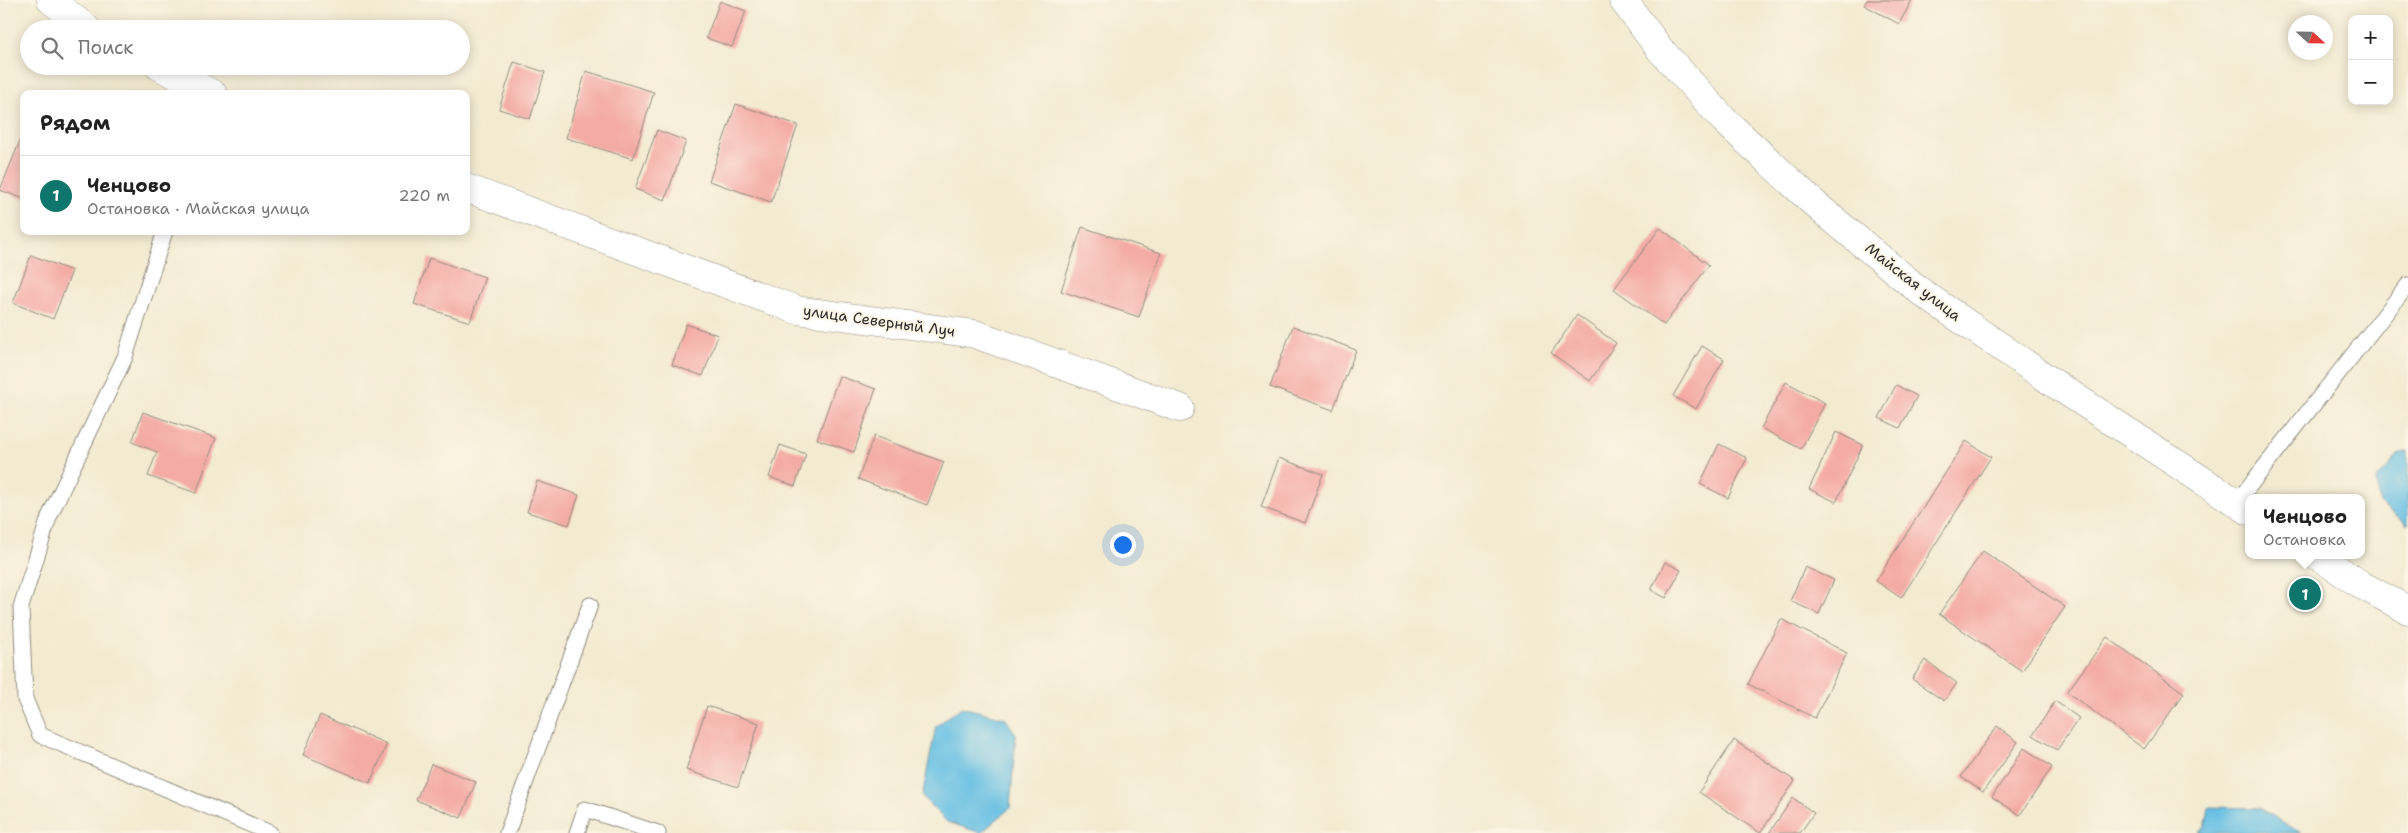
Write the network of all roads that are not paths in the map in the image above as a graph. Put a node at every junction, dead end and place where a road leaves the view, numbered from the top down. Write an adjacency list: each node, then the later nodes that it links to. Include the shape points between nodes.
1 (51, 0): 3 (street)
2 (1623, 0): 11 (street, Майская улица, via 1659,48 1724,120 1817,206 1914,286 2052,382)
3 (77, 20)
4 (176, 75): 5 (street)
5 (205, 90)
6 (470, 189): 9 (street, улица Северный Луч, via 797,310 975,334)
7 (164, 235): 15 (lane, via 125,357 49,517 21,607 25,699 40,735)
8 (2408, 285): 10 (lane)
9 (1180, 408)
10 (2253, 494)
11 (2243, 507)
12 (2322, 559): 14 (street)
13 (590, 605): 16 (lane)
14 (2408, 610)
15 (270, 833)
16 (507, 833)
17 (577, 833): 18 (lane, via 585,809)
18 (658, 833)

